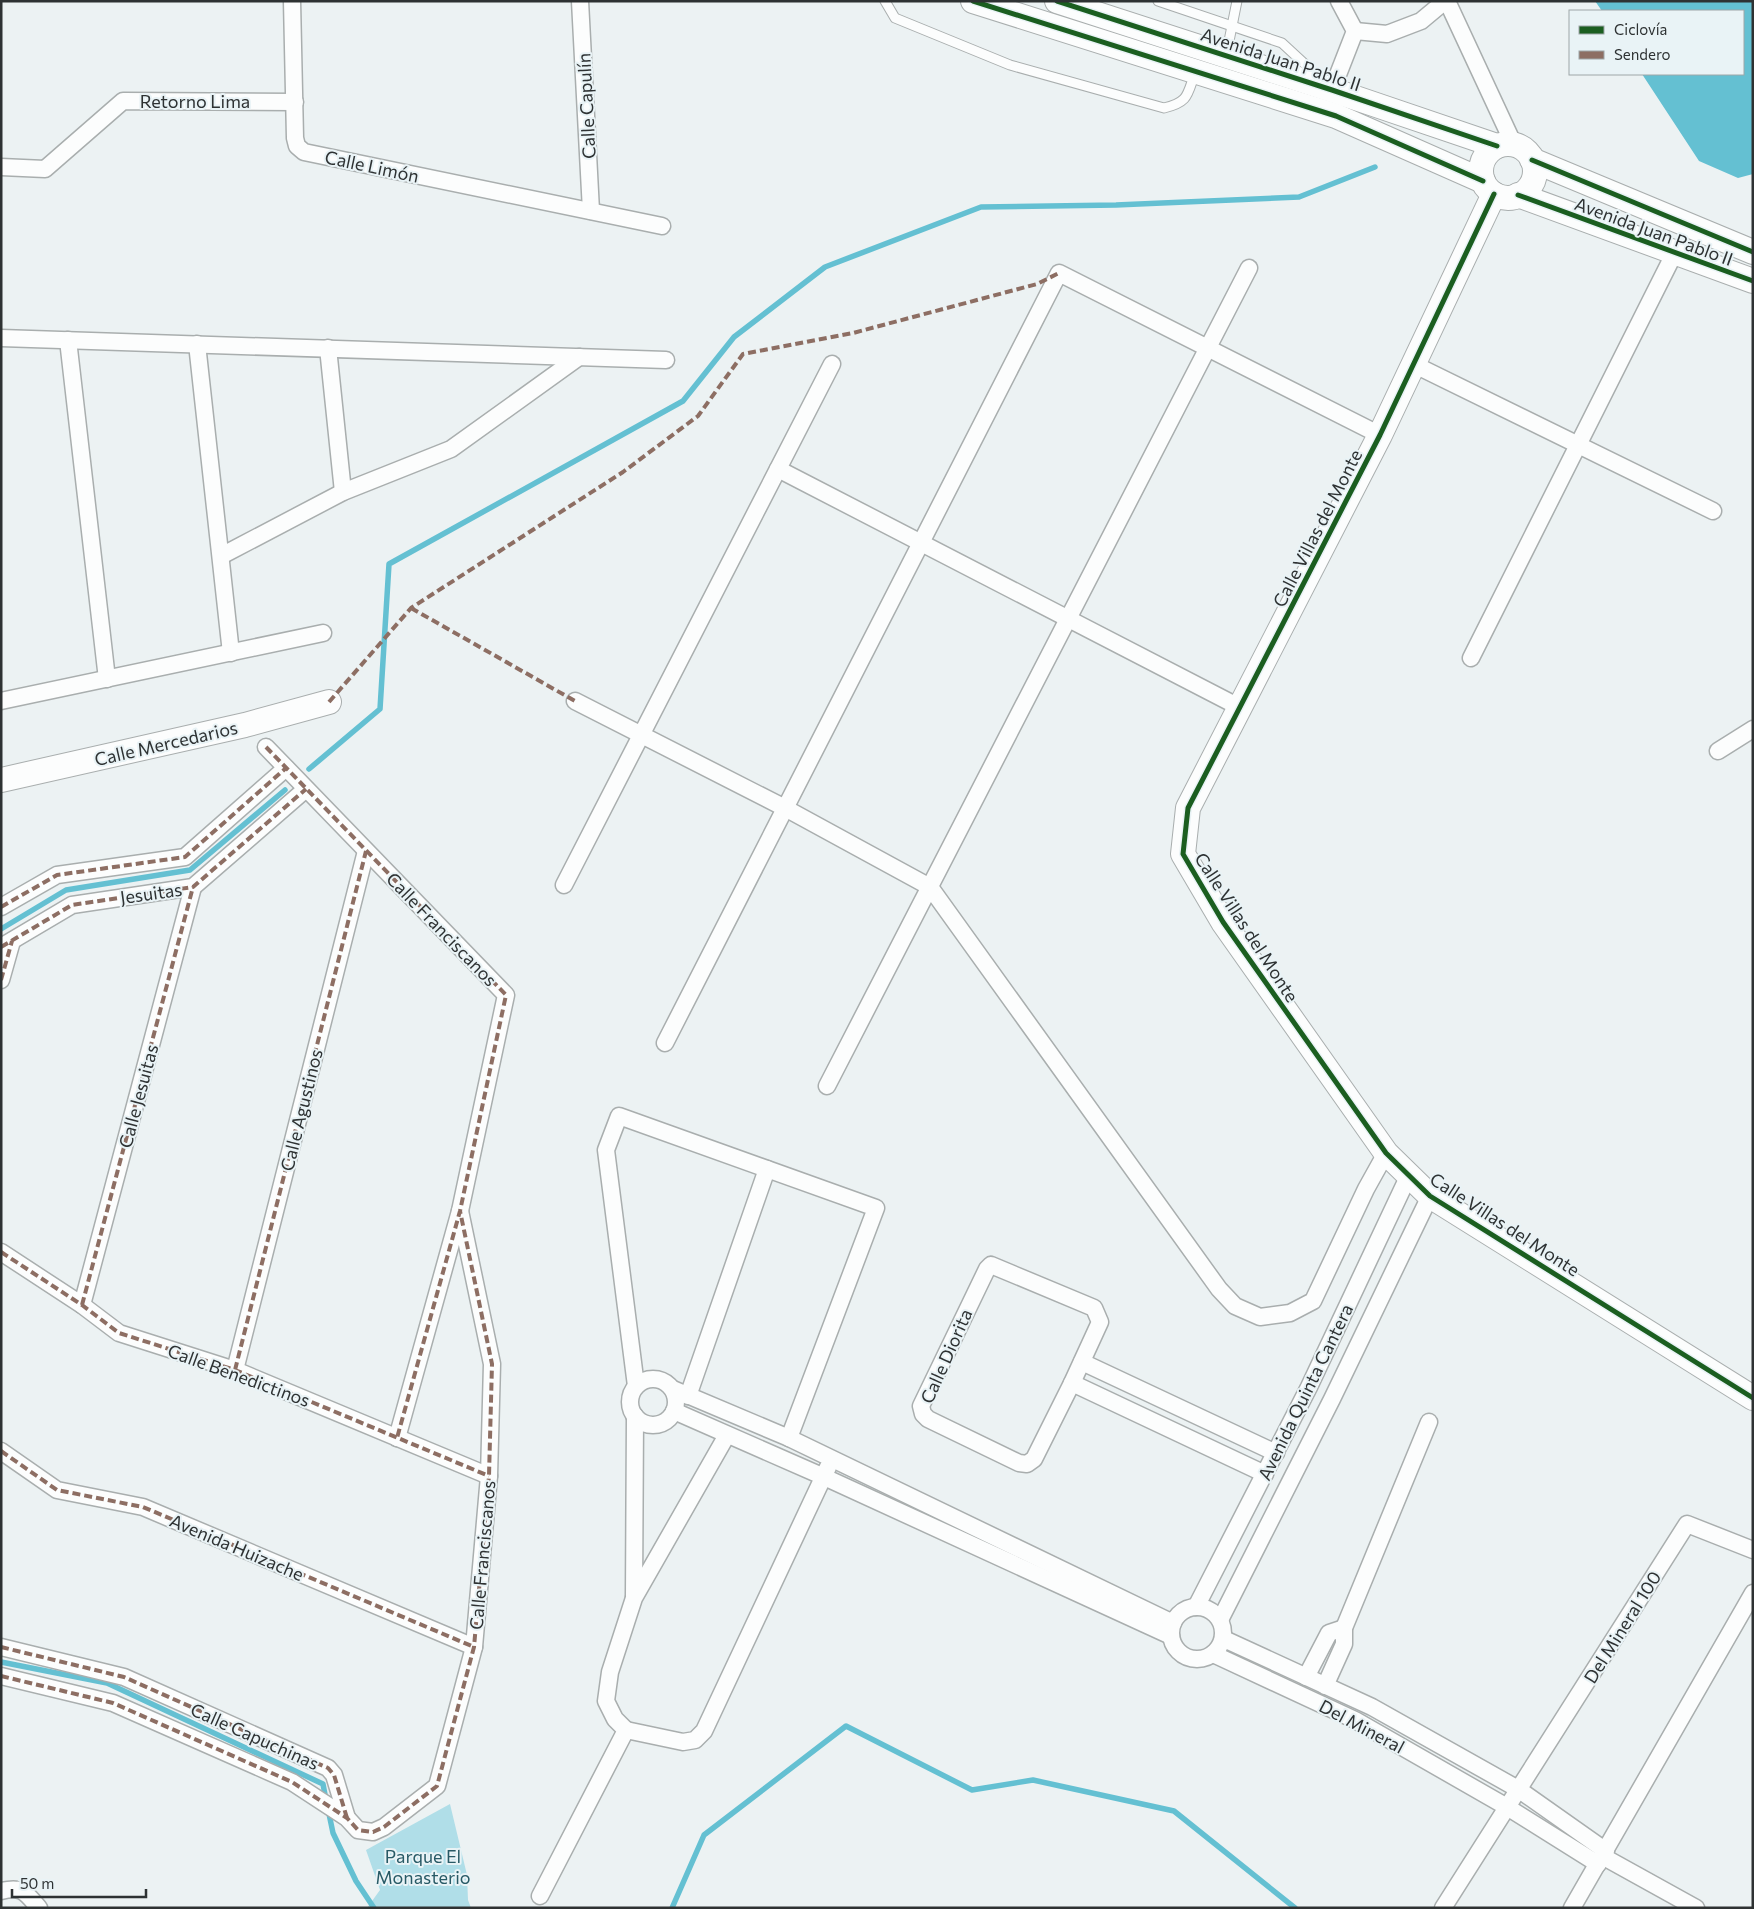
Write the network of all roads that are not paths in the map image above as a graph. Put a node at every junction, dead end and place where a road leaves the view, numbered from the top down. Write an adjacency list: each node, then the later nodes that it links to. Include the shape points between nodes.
1 (292, 1): 15 (street, Calle Limón)
2 (580, 1): 21 (street, Calle Capulín)
3 (884, 1): 13 (lane, via 895,18 1010,65 1164,108 1185,100)
4 (974, 1): 13 (street)
5 (1158, 1): 10 (lane)
6 (1237, 1): 10 (lane)
7 (1339, 1): 11 (street)
8 (1446, 1): 11 (street, via 1421,21 1387,34); 16 (street)
9 (1068, 3): 12 (street, Avenida Juan Pablo II)
10 (1232, 26): 12 (lane); 14 (lane, via 1282,43)
11 (1354, 31): 14 (street)
12 (1226, 56): 14 (street, Avenida Juan Pablo II)
13 (1195, 73): 19 (street, via 1336,116)
14 (1332, 90): 16 (street, Avenida Juan Pablo II)
15 (295, 102): 18 (street, Retorno Lima, via 124,101 45,169); 21 (street, Calle Limón, via 295,138 297,146 304,152)
16 (1505, 145): 17 (street, via 1528,153); 19 (street, via 1490,150 1484,157 1481,173)
17 (1532, 160): 20 (street, via 1535,168 1531,185); 24 (street, Avenida Juan Pablo II)
18 (1, 167)
19 (1488, 188): 20 (street, via 1510,198); 35 (street, Calle Villas del Monte)
20 (1518, 196): 23 (street, Avenida Juan Pablo II)
21 (591, 210): 22 (street, Calle Limón)
22 (662, 226)
23 (1675, 252): 26 (street, Avenida Juan Pablo II); 37 (street)
24 (1753, 252)
25 (1249, 268): 31 (street)
26 (1753, 282)
27 (1, 338): 28 (street)
28 (68, 340): 29 (street); 47 (street)
29 (198, 344): 30 (street); 42 (street)
30 (328, 348): 32 (street); 39 (street)
31 (1208, 348): 36 (street); 41 (street, via 1059,273); 43 (street)
32 (579, 357): 33 (street); 39 (street, via 451,449)
33 (666, 360)
34 (832, 364): 38 (street)
35 (1413, 364): 36 (street, Calle Villas del Monte); 37 (street)
36 (1380, 435): 51 (street, Calle Villas del Monte)
37 (1578, 445): 40 (street); 46 (street)
38 (778, 469): 41 (street); 53 (street)
39 (343, 492): 42 (street)
40 (1713, 511)
41 (921, 543): 43 (street); 59 (street)
42 (221, 556): 45 (street)
43 (1068, 619): 51 (street); 63 (street)
44 (323, 633): 45 (street)
45 (231, 653): 47 (street)
46 (1471, 658)
47 (107, 679): 48 (street)
48 (1, 701)
49 (575, 701): 53 (street)
50 (329, 702): 57 (street, Calle Mercedarios, via 244,725)
51 (1241, 708): 69 (street, Calle Villas del Monte, via 1188,808 1183,854 1223,922)
52 (1753, 729): 55 (street)
53 (642, 735): 59 (street); 61 (street)
54 (266, 747): 56 (street, Calle Franciscanos)
55 (1718, 751)
56 (286, 768): 58 (street, Calle Franciscanos); 64 (street, Jesuitas, via 185,857 58,875)
57 (1, 780)
58 (306, 789): 60 (street, Calle Franciscanos); 62 (street, Jesuitas)
59 (785, 808): 63 (street); 67 (street)
60 (366, 851): 73 (street, Calle Franciscanos, via 506,995); 77 (street, Calle Agustinos)
61 (564, 885)
62 (193, 887): 65 (street, Jesuitas, via 72,905); 75 (street, Calle Jesuitas)
63 (930, 887): 68 (street); 69 (street, via 1218,1289 1235,1306 1260,1317 1290,1313 1313,1302)
64 (1, 907)
65 (7, 944): 66 (street)
66 (1, 980)
67 (665, 1043)
68 (827, 1086)
69 (1386, 1153): 71 (street, Calle Villas del Monte)
70 (767, 1169): 79 (street, via 620,1116 606,1150); 80 (street); 87 (street, via 876,1208)
71 (1409, 1175): 72 (street, Calle Villas del Monte); 89 (street, Avenida Quinta Cantera)
72 (1430, 1196): 81 (street, Calle Villas del Monte); 100 (street, Avenida Quinta Cantera)
73 (460, 1211): 86 (street, Calle Franciscanos); 92 (street, Calle Franciscanos, via 492,1364)
74 (1, 1252): 75 (street, Calle Benedictinos)
75 (82, 1305): 77 (street, Calle Benedictinos, via 119,1333)
76 (1082, 1362): 78 (street, Calle Diorita); 78 (street, Calle Diorita, via 1100,1322 1094,1308 991,1265 921,1406 928,1419 1027,1464 1034,1460); 89 (street)
77 (235, 1370): 86 (street, Calle Benedictinos)
78 (1072, 1383): 91 (street)
79 (636, 1386): 80 (street, via 650,1379 658,1380); 83 (street, via 630,1401)
80 (680, 1392): 82 (street); 87 (street)
81 (1753, 1398)
82 (674, 1411): 83 (street, via 670,1418 656,1425); 85 (street)
83 (635, 1416): 98 (street)
84 (1429, 1422): 101 (street)
85 (727, 1435): 93 (street); 98 (street)
86 (397, 1438): 92 (street, Calle Benedictinos)
87 (789, 1438): 90 (street)
88 (1, 1451): 105 (street, Avenida Huizache, via 57,1490 143,1507)
89 (1276, 1453): 91 (street, Avenida Quinta Cantera)
90 (832, 1459): 93 (street); 94 (street)
91 (1266, 1474): 99 (street, Avenida Quinta Cantera)
92 (489, 1476): 105 (street, Calle Franciscanos)
93 (822, 1476): 95 (street); 110 (street, via 704,1731 694,1740 683,1742)
94 (945, 1513): 95 (street); 102 (street)
95 (939, 1530): 102 (street)
96 (1753, 1550): 111 (street, Del Mineral 100, via 1687,1524)
97 (1753, 1592): 114 (street)
98 (634, 1598): 110 (street, via 610,1672 606,1701)
99 (1196, 1607): 100 (street, via 1209,1610); 102 (street, via 1182,1611)
100 (1220, 1620): 103 (street)
101 (1344, 1628): 108 (street, via 1329,1633); 109 (street, via 1344,1644)
102 (1172, 1629): 106 (street, via 1176,1648 1186,1657 1200,1659)
103 (1224, 1639): 106 (street); 108 (street, Del Mineral)
104 (1, 1647): 113 (street, Calle Capuchinas, via 124,1677 328,1768 334,1775)
105 (474, 1647): 113 (street, Calle Franciscanos, via 437,1786 373,1832 358,1830)
106 (1213, 1654): 112 (street, Del Mineral, via 1354,1720)
107 (1, 1676): 113 (street, Calle Capuchinas, via 113,1703 292,1782)
108 (1306, 1677): 109 (street, Del Mineral)
109 (1325, 1686): 111 (street, Del Mineral, via 1372,1707)
110 (626, 1730): 116 (street)
111 (1518, 1789): 112 (street, Del Mineral 100); 114 (street)
112 (1507, 1807): 114 (street); 118 (street, Del Mineral 100)
113 (343, 1816)
114 (1602, 1857): 119 (street); 120 (street)
115 (5, 1891): 117 (street, via 24,1891)
116 (540, 1896)
117 (38, 1908)
118 (1443, 1908)
119 (1572, 1908)
120 (1696, 1908)

